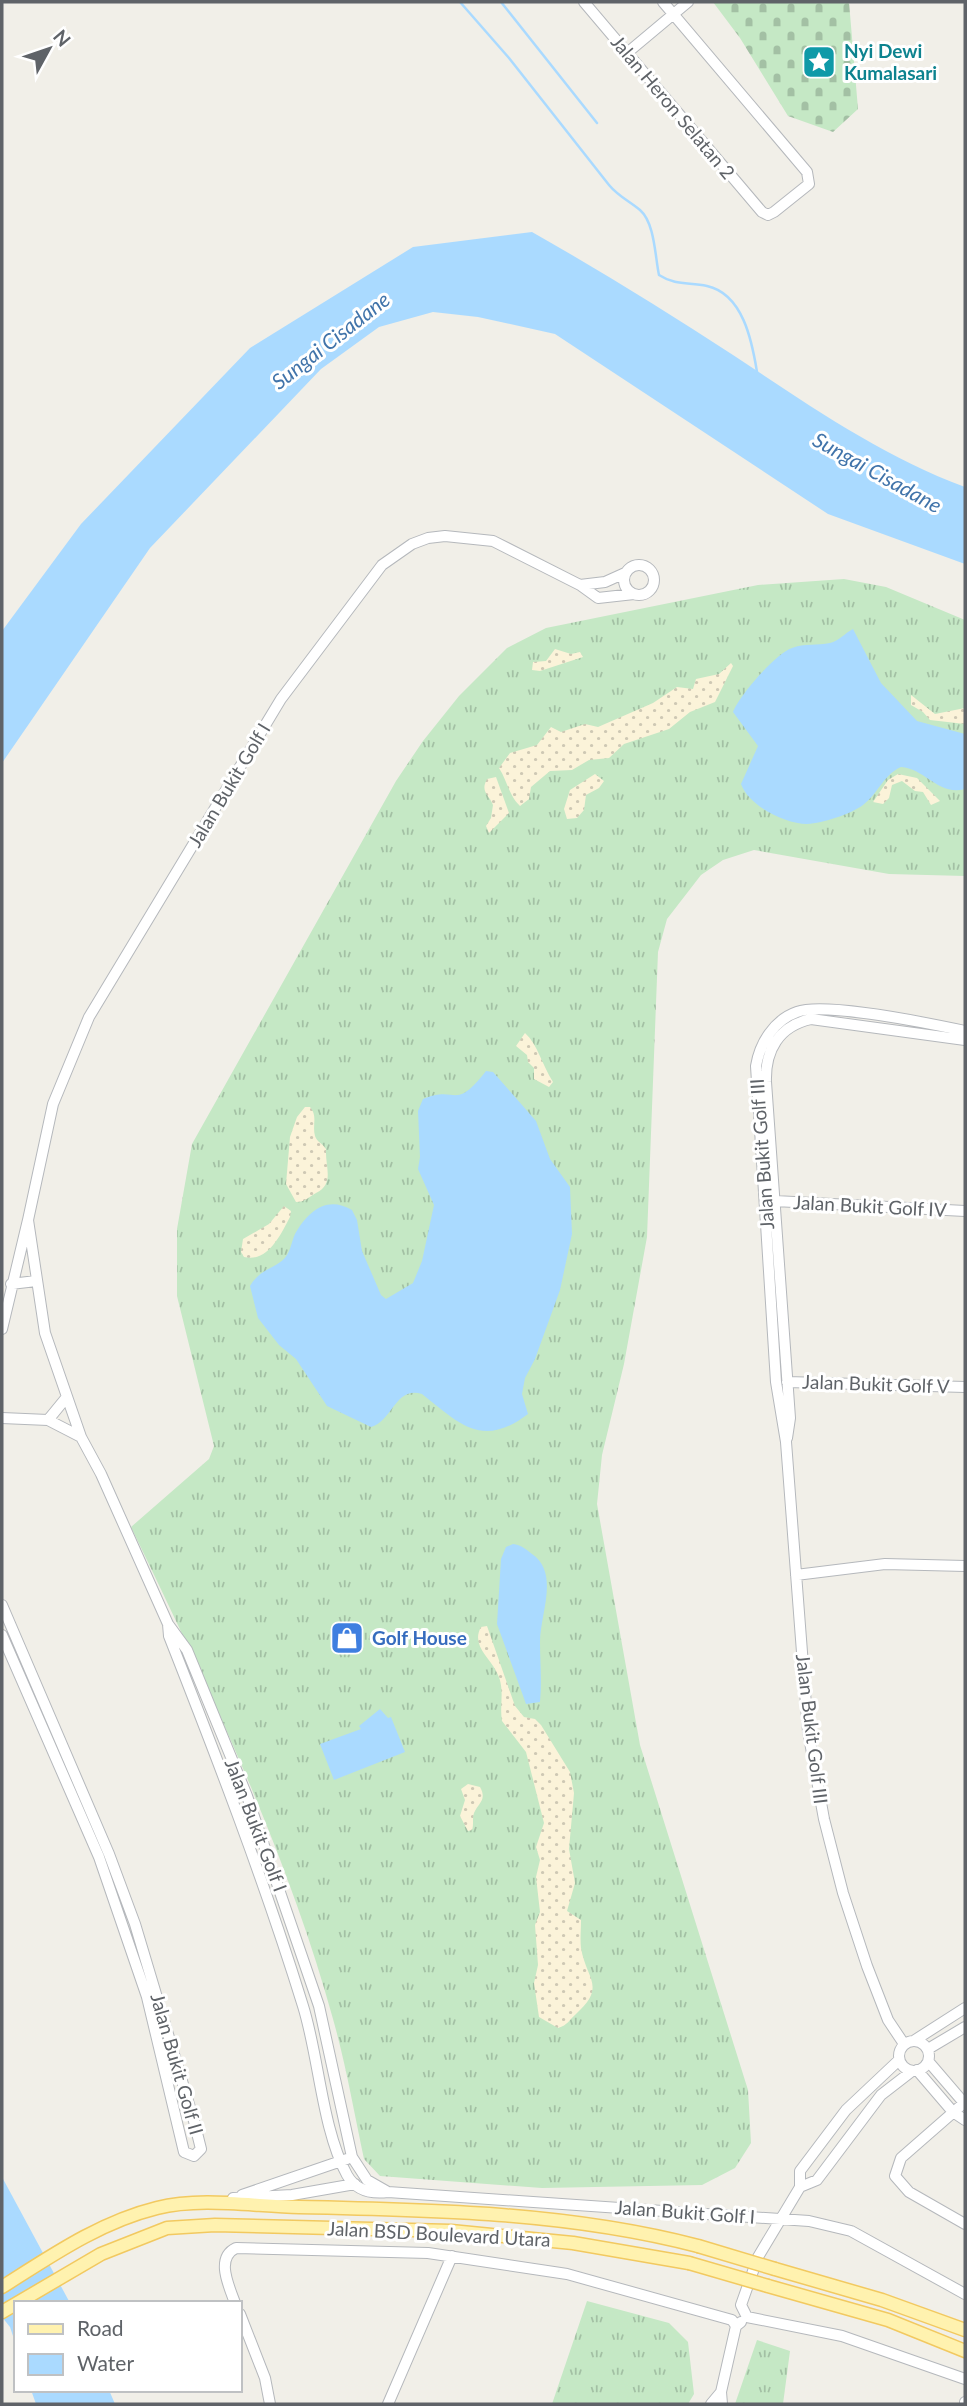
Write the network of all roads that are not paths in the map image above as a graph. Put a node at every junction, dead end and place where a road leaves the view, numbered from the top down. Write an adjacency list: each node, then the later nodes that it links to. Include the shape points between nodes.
1 (584, 2): 5 (street, Jalan Heron Selatan 2)
2 (663, 2): 4 (street)
3 (688, 2): 4 (street)
4 (673, 14): 5 (street); 5 (street, Jalan Heron Selatan 2, via 807,172 809,184 774,212 762,212)
5 (627, 52)
6 (625, 573): 7 (street, via 605,582); 8 (street, via 624,583); 8 (street, via 642,565 653,575 651,589)
7 (580, 585): 8 (street, Jalan Bukit Golf I, via 598,598); 13 (street, Jalan Bukit Golf I, via 493,541 455,537 412,544 382,565 281,699 89,1017 53,1104)
8 (634, 594)
9 (965, 1031): 23 (street, Jalan Bukit Golf III, via 807,1009 778,1024 761,1046 755,1076 776,1382)
10 (965, 1040): 11 (street, Jalan Bukit Golf III, via 820,1019 795,1023 781,1034 770,1050 766,1071)
11 (775, 1201): 12 (street, Jalan Bukit Golf IV); 17 (street, Jalan Bukit Golf III)
12 (965, 1211)
13 (28, 1220): 14 (street, Jalan Bukit Golf I); 15 (street, Jalan Bukit Golf I)
14 (36, 1281): 15 (street); 19 (street, Jalan Bukit Golf I)
15 (11, 1284): 16 (street, Jalan Bukit Golf I)
16 (2, 1329)
17 (787, 1382): 18 (street, Jalan Bukit Golf V); 23 (street, Jalan Bukit Golf III, via 790,1418)
18 (965, 1387)
19 (66, 1398): 21 (street); 22 (street, Jalan Bukit Golf I)
20 (2, 1418): 21 (street)
21 (48, 1420): 22 (street)
22 (81, 1437): 27 (street, Jalan Bukit Golf I)
23 (786, 1442): 25 (street, Jalan Bukit Golf III)
24 (965, 1566): 25 (street, via 885,1564)
25 (796, 1575): 32 (street, Jalan Bukit Golf III, via 808,1731 824,1819 867,1966 888,2020)
26 (2, 1605): 28 (street, Jalan Bukit Golf II, via 135,1924 194,2121 201,2149 194,2156 184,2152 146,1997 99,1857)
27 (168, 1624): 40 (street, Jalan Bukit Golf I, via 267,1893); 40 (street, Jalan Bukit Golf I, via 187,1650 205,1692 281,1888 319,2006)
28 (2, 1634)
29 (965, 2008): 31 (street)
30 (965, 2027): 33 (street)
31 (915, 2040): 32 (street); 33 (street)
32 (904, 2044): 34 (street)
33 (928, 2049): 35 (street)
34 (899, 2060): 36 (street); 42 (street, via 818,2144 800,2171)
35 (928, 2061): 36 (street); 37 (street)
36 (915, 2071): 38 (street); 42 (street, via 881,2095 817,2180)
37 (965, 2103): 38 (street)
38 (953, 2112): 39 (street); 47 (street, via 901,2158 895,2176 909,2192)
39 (965, 2120)
40 (346, 2159): 41 (street, Jalan Bukit Golf I); 43 (street, Jalan Bukit Golf I, via 367,2180); 44 (street, Jalan Bukit Golf I)
41 (355, 2184): 43 (street, Jalan Bukit Golf I, via 374,2194); 44 (street, Jalan Bukit Golf I, via 292,2195)
42 (800, 2187): 46 (street)
43 (388, 2192): 46 (street, Jalan Bukit Golf I)
44 (235, 2198): 45 (street, Jalan Bukit Golf I)
45 (177, 2204): 49 (main road, Jalan BSD Boulevard Utara, via 129,2216 89,2234); 56 (main road, Jalan BSD Boulevard Utara, bridge, via 403,2210 617,2227 882,2300)
46 (780, 2219): 50 (street, Jalan Bukit Golf I, via 851,2231); 53 (street, via 758,2257 741,2305)
47 (965, 2224)
48 (452, 2256): 52 (street, via 236,2248 225,2264); 55 (street, via 567,2274); 61 (street)
49 (2, 2287)
50 (965, 2294)
51 (21, 2301): 57 (main road, Jalan BSD Boulevard Utara, bridge, via 101,2254 167,2228 261,2225 451,2231 573,2243 689,2263 888,2320)
52 (234, 2301)
53 (745, 2314): 55 (street); 58 (street, via 842,2336)
54 (242, 2319): 60 (street)
55 (734, 2323): 59 (street)
56 (965, 2330)
57 (965, 2351)
58 (965, 2379)
59 (721, 2392): 62 (street); 63 (street)
60 (270, 2404)
61 (388, 2404)
62 (711, 2404)
63 (722, 2404)

